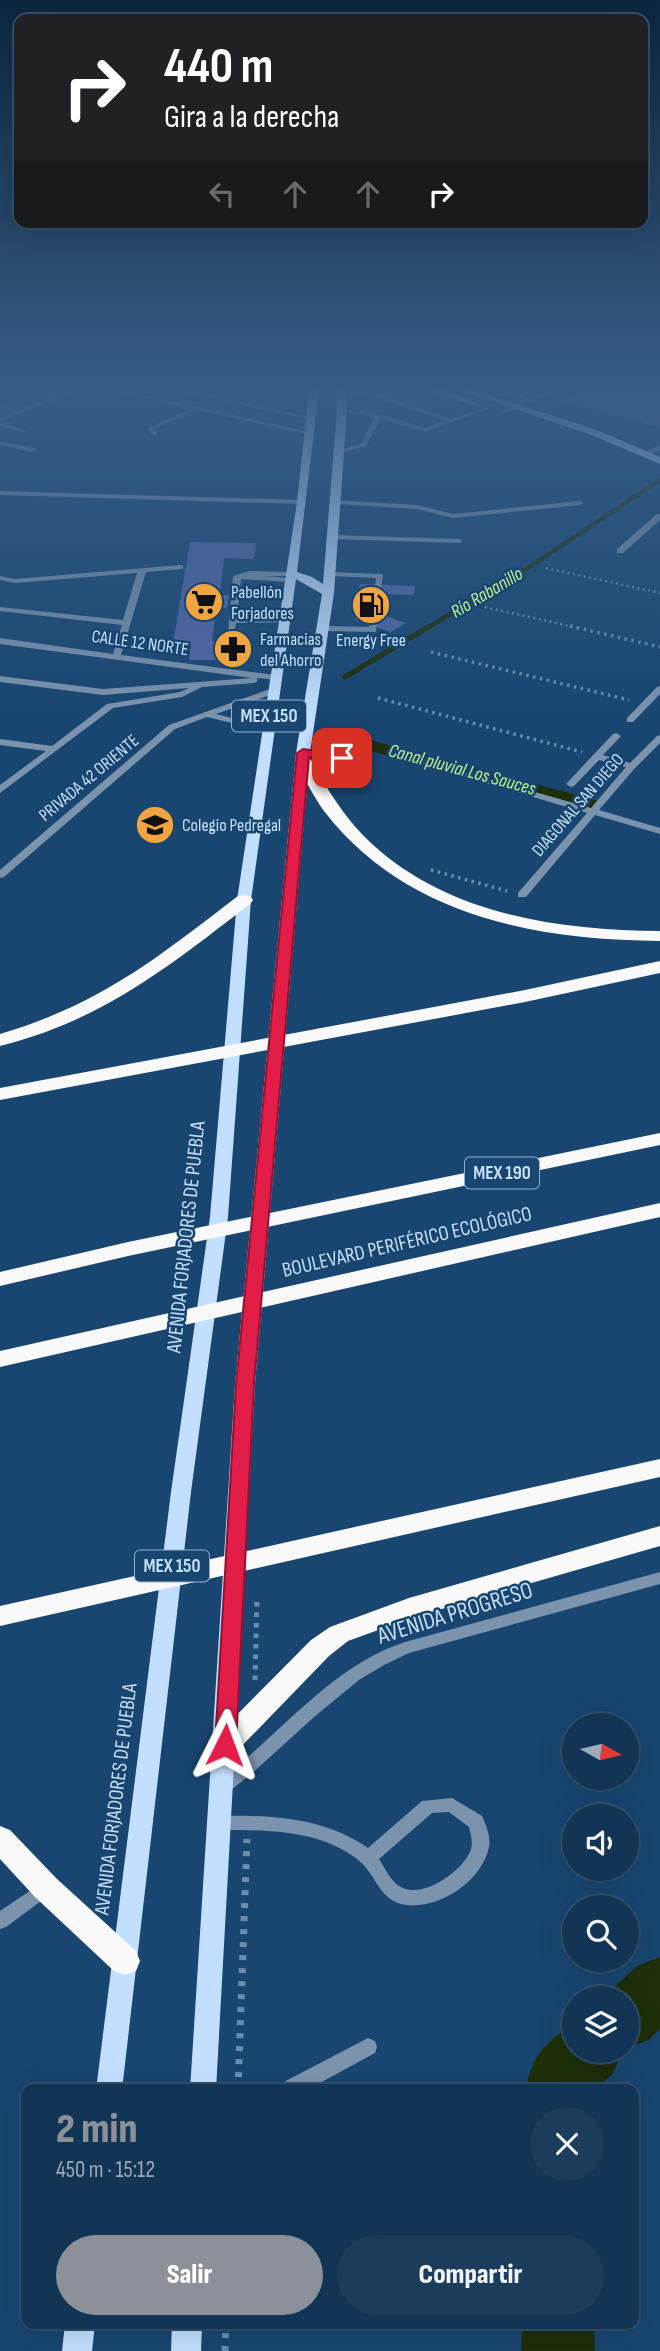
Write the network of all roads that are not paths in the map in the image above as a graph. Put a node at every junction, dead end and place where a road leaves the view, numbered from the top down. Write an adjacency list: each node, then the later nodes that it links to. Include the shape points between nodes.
1 (225, 500): 2 (street)
2 (302, 502): 12 (main road, AVENIDA FORJADORES DE PUEBLA / MEX 150)
3 (336, 502): 4 (street, via 417,507 453,516); 6 (main road, MEX 150)
4 (580, 503)
5 (660, 516): 8 (street)
6 (334, 537): 7 (street); 11 (main road, MEX 150)
7 (459, 541)
8 (620, 551)
9 (180, 567): 10 (street)
10 (142, 571): 13 (street, via 15,581); 18 (street)
11 (330, 574): 14 (main road, MEX 150); 19 (street, via 380,576 373,630)
12 (290, 577): 14 (main road, via 307,579); 16 (main road, AVENIDA FORJADORES DE PUEBLA / MEX 150); 17 (street, via 237,576)
13 (0, 578)
14 (328, 593): 19 (main road, MEX 150)
15 (0, 609): 18 (street)
16 (285, 620): 17 (street); 24 (main road, AVENIDA FORJADORES DE PUEBLA / MEX 150)
17 (232, 621): 20 (street)
18 (127, 623): 22 (street)
19 (323, 629): 38 (main road, MEX 150)
20 (231, 632)
21 (0, 641): 22 (street, CALLE 12 NORTE)
22 (117, 655): 24 (street, CALLE 12 NORTE)
23 (0, 678): 27 (street)
24 (274, 685): 25 (street); 31 (street, PRIVADA 42 ORIENTE); 33 (main road, AVENIDA FORJADORES DE PUEBLA / MEX 150)
25 (198, 687): 27 (street); 29 (street)
26 (660, 688): 28 (street)
27 (103, 692): 29 (street)
28 (647, 704): 30 (street); 32 (street)
29 (110, 706): 37 (street)
30 (660, 707)
31 (204, 714): 33 (street); 47 (street, PRIVADA 42 ORIENTE, via 172,727)
32 (630, 720)
33 (267, 730): 49 (main road, AVENIDA FORJADORES DE PUEBLA / MEX 150)
34 (617, 736): 39 (street)
35 (660, 738): 42 (street, DIAGONAL SAN DIEGO)
36 (0, 742): 37 (street)
37 (54, 749): 44 (street)
38 (303, 756): 40 (street); 50 (highway, via 321,795 359,844 425,889 475,911 532,926); 62 (main road, MEX 150, via 245,1384)
39 (597, 756): 42 (street); 43 (street)
40 (367, 762)
41 (420, 762): 45 (street)
42 (632, 766): 45 (street, DIAGONAL SAN DIEGO)
43 (571, 784)
44 (0, 790)
45 (592, 812): 46 (street); 48 (street, DIAGONAL SAN DIEGO)
46 (660, 831)
47 (0, 875)
48 (522, 895)
49 (244, 901): 52 (highway, via 119,991 63,1019); 69 (main road, AVENIDA FORJADORES DE PUEBLA / MEX 150, via 219,1217)
50 (660, 936)
51 (660, 967): 53 (highway)
52 (0, 1040)
53 (0, 1094)
54 (660, 1139): 56 (highway, MEX 190)
55 (660, 1210): 57 (highway, BOULEVARD PERIFÉRICO ECOLÓGICO)
56 (0, 1279)
57 (0, 1359)
58 (660, 1468): 61 (highway)
59 (660, 1536): 62 (highway, via 409,1608 339,1634)
60 (660, 1578): 63 (street, AVENIDA PROGRESO, via 379,1658 310,1708 248,1769)
61 (0, 1616)
62 (225, 1745): 63 (main road, MEX 150)
63 (221, 1788): 64 (main road, MEX 150)
64 (217, 1823): 66 (street, via 308,1829 346,1842); 72 (main road, MEX 150)
65 (0, 1839): 67 (highway)
66 (369, 1858): 66 (street, via 384,1886 402,1897 440,1891 470,1870 481,1845 476,1821 452,1805 428,1806)
67 (46, 1888): 68 (street); 69 (highway)
68 (0, 1921)
69 (125, 1961): 71 (main road, AVENIDA FORJADORES DE PUEBLA / MEX 150)
70 (368, 2047): 73 (street)
71 (110, 2084)
72 (204, 2084)
73 (298, 2084)
74 (79, 2329): 76 (main road)
75 (187, 2329): 77 (main road)
76 (77, 2351)
77 (186, 2351)

